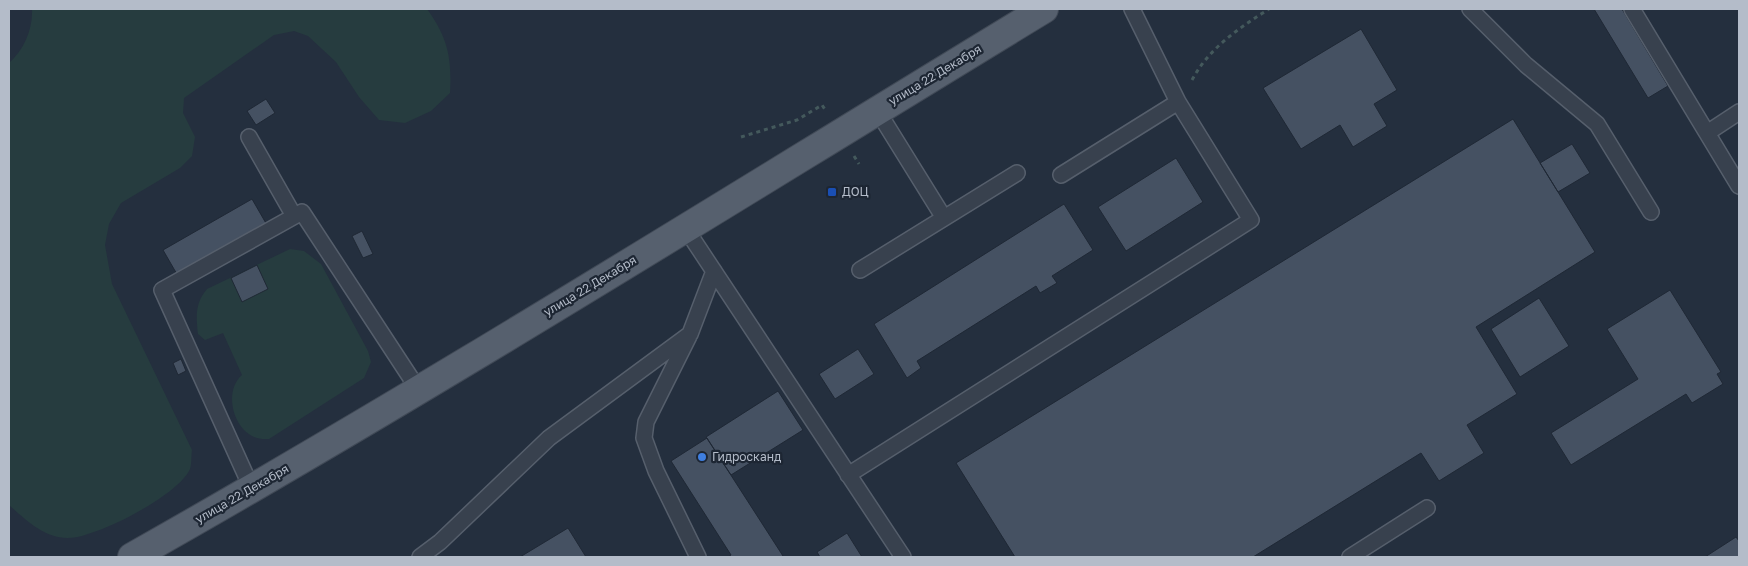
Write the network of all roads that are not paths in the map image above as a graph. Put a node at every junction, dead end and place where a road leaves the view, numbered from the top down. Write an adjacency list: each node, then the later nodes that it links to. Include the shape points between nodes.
1 (1044, 9): 6 (main road, улица 22 Декабря)
2 (1132, 9): 5 (lane)
3 (1470, 9): 13 (lane, via 1526,65 1597,124)
4 (1632, 9): 8 (lane)
5 (1178, 102): 11 (lane); 21 (lane, via 1251,220)
6 (877, 110): 15 (lane); 16 (main road, улица 22 Декабря)
7 (1739, 112): 8 (lane)
8 (1706, 133): 12 (lane)
9 (250, 137): 14 (lane)
10 (1016, 173): 15 (lane)
11 (1061, 175)
12 (1739, 186)
13 (1651, 212)
14 (294, 216): 20 (lane, via 302,212); 22 (lane, via 162,290)
15 (944, 218): 17 (lane)
16 (686, 229): 18 (lane); 20 (main road, улица 22 Декабря)
17 (860, 270)
18 (714, 271): 19 (lane); 21 (lane)
19 (690, 334): 25 (lane, via 549,438 440,542); 26 (lane, via 646,422 644,438 656,471)
20 (418, 389): 22 (main road, улица 22 Декабря)
21 (848, 475): 27 (lane)
22 (252, 489): 24 (main road, улица 22 Декабря)
23 (1426, 508): 28 (lane)
24 (132, 557)
25 (420, 557)
26 (698, 557)
27 (903, 557)
28 (1350, 557)

